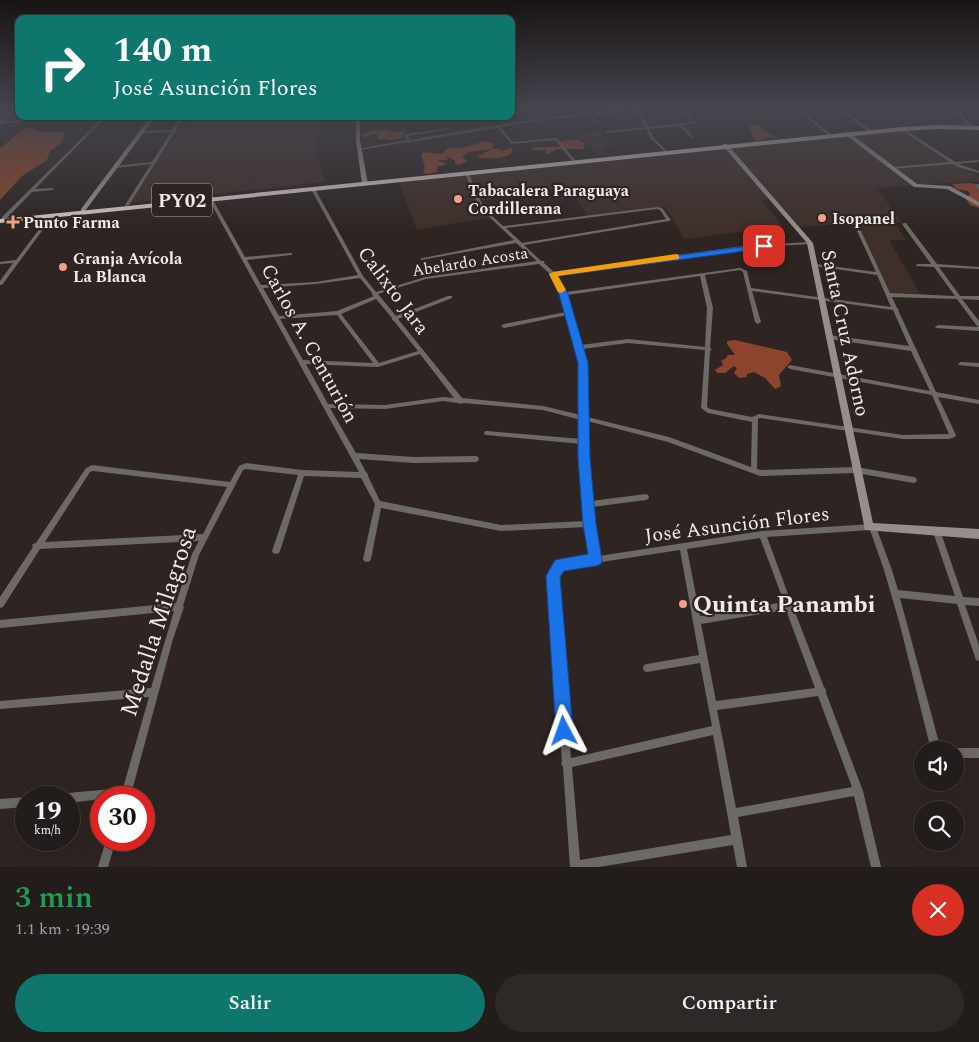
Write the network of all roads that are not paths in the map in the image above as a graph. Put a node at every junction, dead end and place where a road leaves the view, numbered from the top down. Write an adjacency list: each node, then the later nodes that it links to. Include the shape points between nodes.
1 (73, 148): 25 (street)
2 (129, 148): 18 (street)
3 (163, 148): 17 (street)
4 (364, 148): 12 (street)
5 (564, 148): 14 (street)
6 (663, 148): 13 (street)
7 (696, 148): 13 (highway, PY02)
8 (702, 148): 21 (highway, PY02)
9 (728, 148): 36 (street, Santa Cruz Adorno)
10 (867, 148): 19 (street)
11 (932, 148): 16 (street)
12 (360, 149): 22 (street)
13 (665, 151): 14 (highway, PY02)
14 (574, 160): 22 (highway, PY02)
15 (977, 161): 16 (street)
16 (953, 162): 19 (street); 20 (street)
17 (154, 163): 18 (street); 28 (street)
18 (115, 167): 29 (street)
19 (893, 168): 27 (street, via 916,186 948,187)
20 (979, 172)
21 (467, 173): 22 (highway, PY02); 33 (street, via 476,197)
22 (364, 183): 24 (highway, PY02); 28 (highway, PY02)
23 (52, 189): 25 (street)
24 (313, 190): 26 (highway, PY02); 50 (street, Calixto Jara)
25 (30, 191): 31 (street)
26 (211, 200): 30 (highway, PY02); 39 (street, Carlos A. Centurión)
27 (979, 204)
28 (127, 205): 29 (highway, PY02)
29 (82, 210): 31 (highway, PY02)
30 (51, 216): 31 (highway, PY02); 40 (street)
31 (1, 220)
32 (904, 224): 45 (street)
33 (503, 228): 35 (street); 35 (street, via 657,208 669,220)
34 (859, 231): 48 (street)
35 (520, 242): 38 (street); 41 (street)
36 (810, 243): 43 (street, Santa Cruz Adorno); 47 (street, via 743,248)
37 (291, 254): 39 (street)
38 (423, 259)
39 (244, 260): 52 (street, Carlos A. Centurión)
40 (18, 261): 42 (street); 51 (street)
41 (542, 262): 47 (street); 55 (street, Abelardo Acosta, via 425,278)
42 (0, 263)
43 (815, 265): 48 (street); 60 (street, Santa Cruz Adorno)
44 (918, 266): 45 (street)
45 (936, 266): 46 (street); 58 (street)
46 (979, 268)
47 (553, 274): 54 (street)
48 (878, 274): 56 (street)
49 (702, 275): 53 (street, via 743,270); 54 (street); 73 (street, via 710,308)
50 (361, 276): 52 (street); 55 (street, Calixto Jara)
51 (0, 284)
52 (260, 287): 64 (street, Carlos A. Centurión)
53 (749, 289): 60 (street); 66 (street)
54 (564, 294): 63 (street)
55 (375, 295): 62 (street, Abelardo Acosta); 65 (street, Calixto Jara)
56 (890, 295): 58 (street); 61 (street)
57 (450, 297): 65 (street)
58 (958, 297): 59 (street); 69 (street)
59 (979, 298)
60 (822, 299): 61 (street); 70 (street, Santa Cruz Adorno)
61 (896, 309): 72 (street)
62 (338, 313): 64 (street, Abelardo Acosta); 77 (street)
63 (569, 313): 67 (street); 71 (street)
64 (278, 318): 75 (street, Carlos A. Centurión)
65 (394, 319): 74 (street, Calixto Jara)
66 (758, 322)
67 (504, 326)
68 (938, 327): 69 (street)
69 (979, 327)
70 (829, 335): 72 (street); 80 (street, Santa Cruz Adorno)
71 (579, 346): 73 (street, via 628,342); 85 (street, via 583,363)
72 (913, 348): 81 (street)
73 (709, 349): 86 (street, via 704,408)
74 (422, 352): 77 (street); 82 (street, Calixto Jara)
75 (302, 362): 77 (street); 84 (street, Carlos A. Centurión)
76 (961, 364): 78 (street)
77 (378, 365)
78 (979, 365)
79 (790, 367): 80 (street)
80 (838, 376): 81 (street); 87 (street, Santa Cruz Adorno)
81 (934, 395): 83 (street); 87 (street, via 951,436 902,437)
82 (461, 402): 84 (street, via 443,399 385,407); 85 (street, via 543,408)
83 (979, 402)
84 (327, 406): 90 (street, Carlos A. Centurión)
85 (582, 417): 89 (street); 93 (street, via 698,449)
86 (755, 420): 87 (street, via 764,416); 93 (street)
87 (850, 429): 92 (street, Santa Cruz Adorno)
88 (487, 433): 89 (street)
89 (583, 442): 100 (street)
90 (354, 456): 91 (street, via 414,460); 95 (street, Carlos A. Centurión)
91 (476, 459)
92 (856, 470): 93 (street, via 766,474); 96 (street); 102 (street, Santa Cruz Adorno)
93 (754, 471)
94 (302, 473): 95 (street, Medalla Milagrosa); 97 (street, Medalla Milagrosa, via 246,466 241,468); 109 (street)
95 (365, 476): 99 (street, Carlos A. Centurión)
96 (914, 480)
97 (231, 485): 106 (street, Medalla Milagrosa); 107 (street, via 92,468)
98 (646, 497): 100 (street)
99 (378, 504): 101 (street, via 501,528); 110 (street)
100 (588, 504): 101 (street)
101 (590, 524): 111 (street)
102 (870, 527): 103 (street, José Asunción Flores); 104 (street, José Asunción Flores); 112 (street)
103 (937, 532): 105 (street, José Asunción Flores); 113 (street)
104 (762, 534): 108 (street, José Asunción Flores); 116 (street)
105 (979, 534)
106 (205, 537): 107 (street); 117 (street, Medalla Milagrosa, via 196,554)
107 (36, 546): 115 (street)
108 (683, 547): 111 (street, José Asunción Flores); 118 (street)
109 (276, 551)
110 (367, 559)
111 (596, 560): 131 (street, José Asunción Flores, via 560,565 555,570 553,584)
112 (895, 594): 113 (street); 128 (street)
113 (960, 602): 114 (street); 120 (street)
114 (979, 602)
115 (0, 604)
116 (790, 605): 118 (street); 123 (street)
117 (180, 607): 119 (street); 124 (street, Medalla Milagrosa)
118 (696, 621): 121 (street)
119 (0, 624)
120 (979, 657)
121 (703, 658): 122 (street); 126 (street)
122 (647, 668)
123 (822, 691): 126 (street); 133 (street)
124 (156, 692): 125 (street); 132 (street, Medalla Milagrosa)
125 (0, 705)
126 (713, 706): 127 (street)
127 (716, 730): 131 (street); 136 (street)
128 (934, 741)
129 (964, 753): 130 (street)
130 (979, 753)
131 (566, 764): 140 (street)
132 (129, 786)
133 (858, 791): 136 (street); 142 (street)
134 (15, 803): 135 (street)
135 (0, 804)
136 (732, 813): 137 (street)
137 (736, 838): 140 (street); 141 (street)
138 (108, 851): 139 (street)
139 (103, 867)
140 (575, 867)
141 (742, 867)
142 (876, 867)

